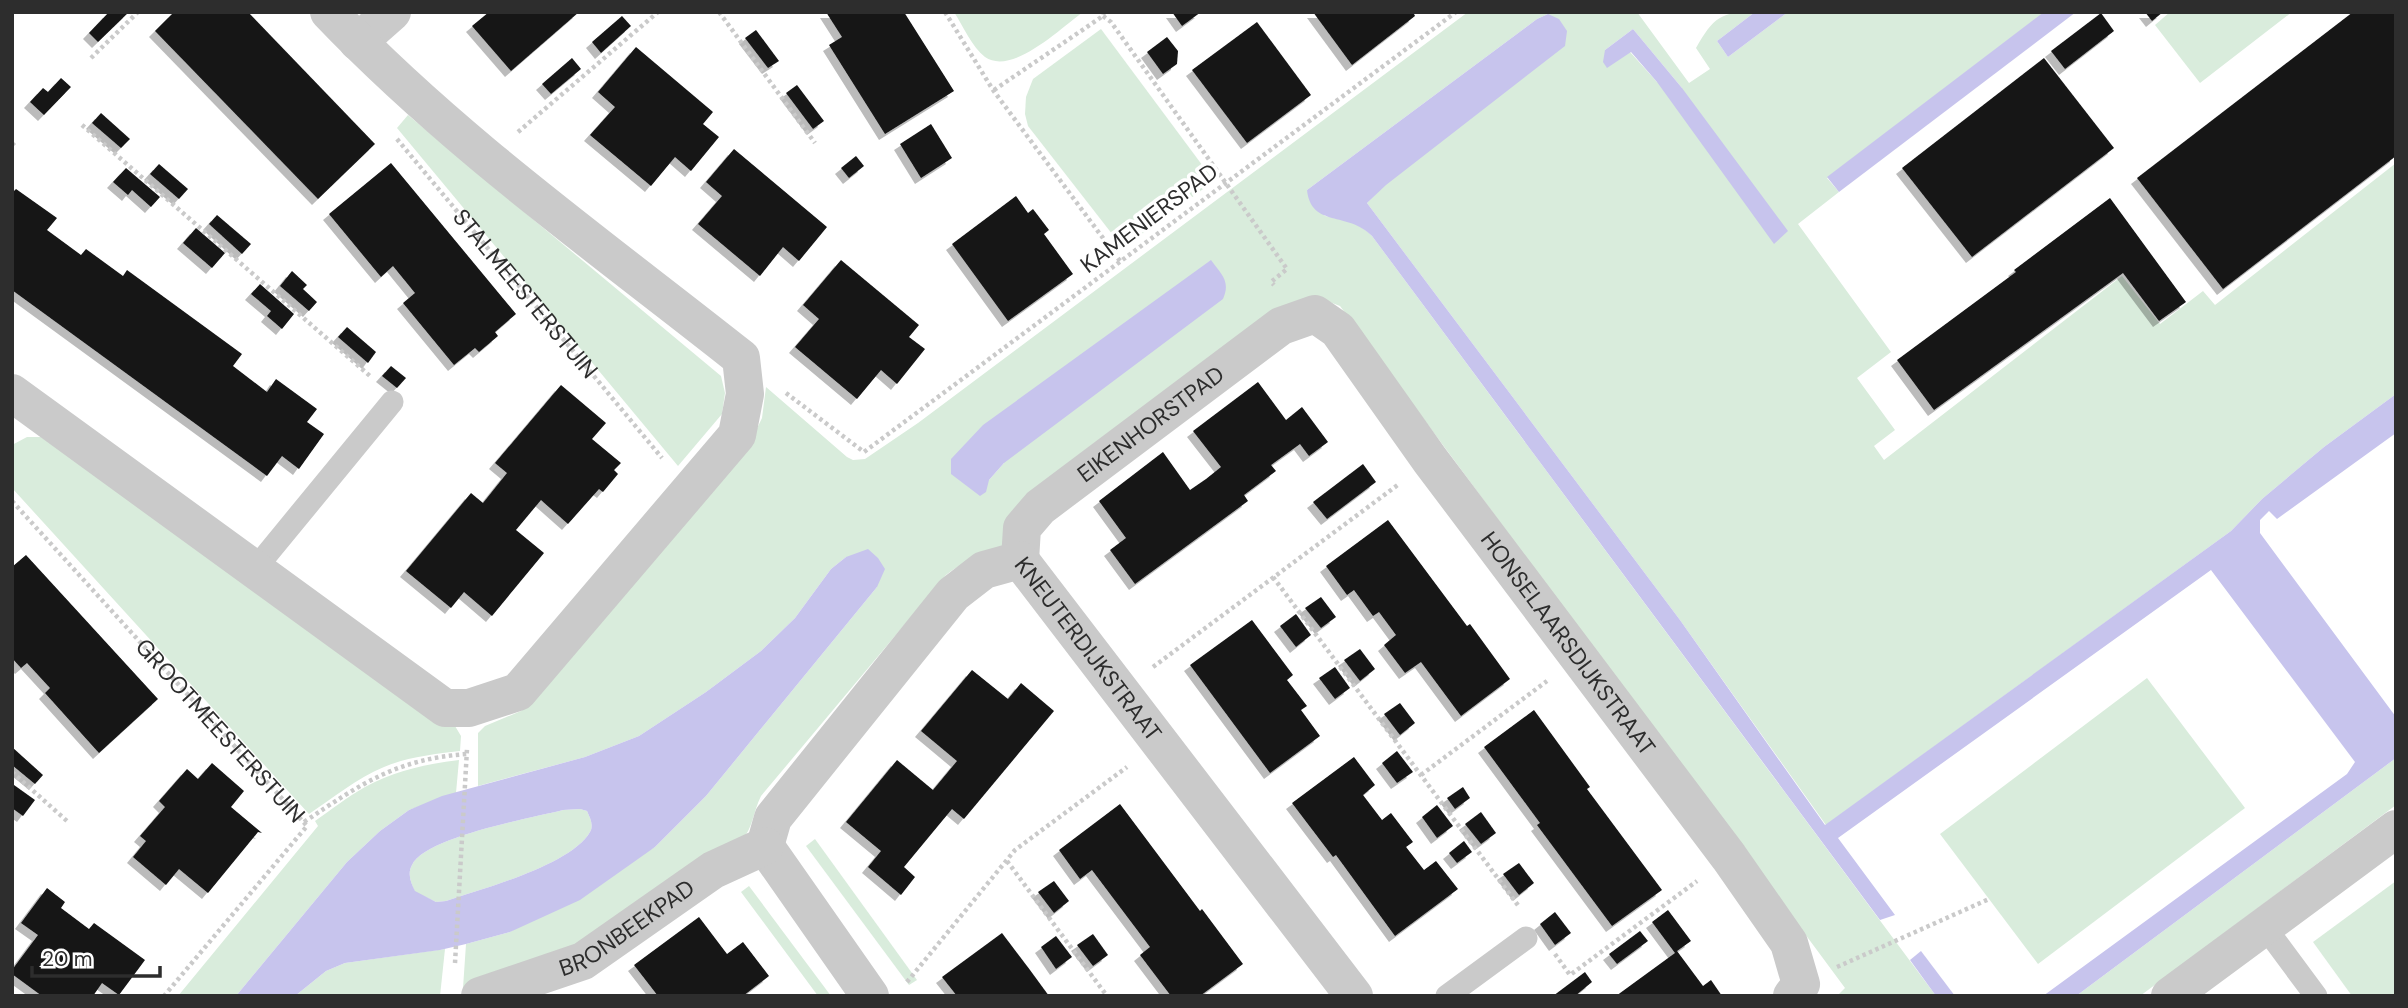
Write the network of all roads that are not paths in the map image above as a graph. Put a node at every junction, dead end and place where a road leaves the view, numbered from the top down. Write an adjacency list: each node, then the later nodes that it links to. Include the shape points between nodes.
1 (330, 12): 3 (street)
2 (391, 12): 3 (street)
3 (358, 42): 8 (street, via 488,158 741,358 745,394 737,435 518,692 470,708 445,708)
4 (1298, 320): 7 (street, EIKENHORSTPAD, via 1040,507 1022,528); 13 (street, HONSELAARSDIJKSTRAAT, via 1338,330 1789,943)
5 (13, 396): 8 (street)
6 (392, 402): 8 (lane)
7 (1020, 560): 10 (street, KNEUTERDIJKSTRAAT, via 984,570 953,594 773,818); 17 (street, KNEUTERDIJKSTRAAT)
8 (254, 570)
9 (2396, 829): 11 (street)
10 (765, 846): 14 (street); 16 (street, BRONBEEKPAD, via 713,870 583,961)
11 (2264, 926): 15 (lane); 19 (street)
12 (1527, 928): 18 (lane)
13 (1797, 990)
14 (887, 991)
15 (2313, 994)
16 (480, 996)
17 (1354, 996)
18 (1447, 996)
19 (2170, 996)

